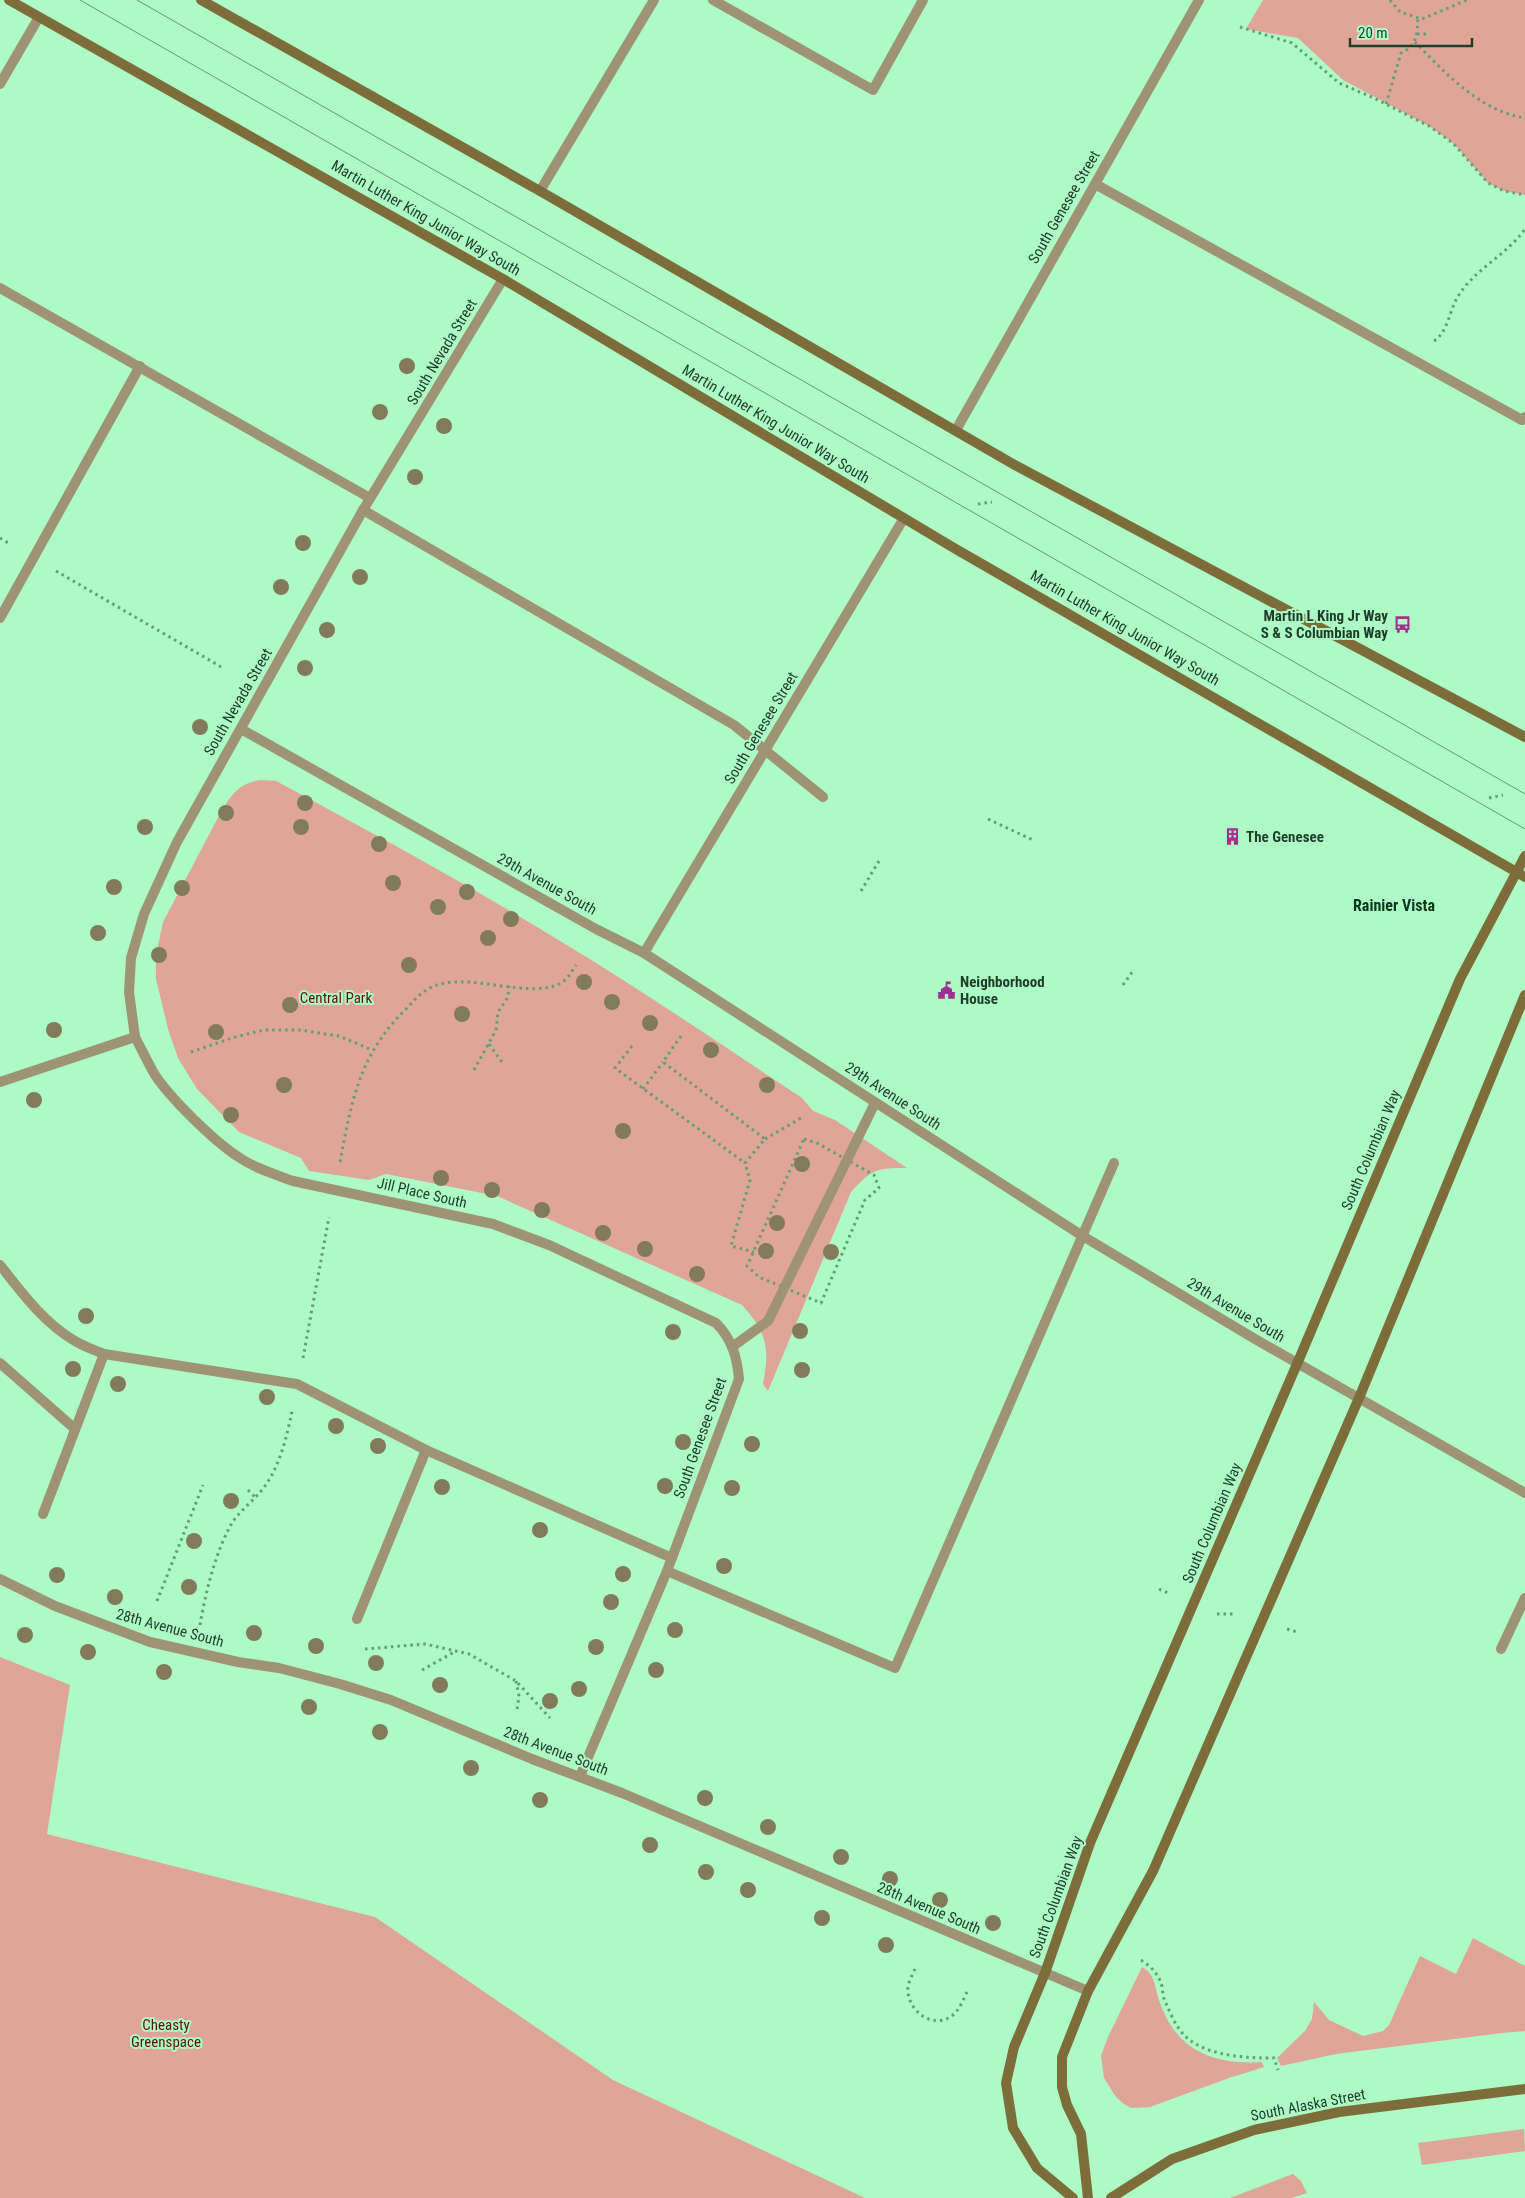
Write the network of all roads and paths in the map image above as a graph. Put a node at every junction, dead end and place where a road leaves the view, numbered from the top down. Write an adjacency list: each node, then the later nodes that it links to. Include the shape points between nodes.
1 (9, 0): 9 (main road, Martin Luther King Junior Way South)
2 (201, 0): 19 (main road)
3 (654, 0): 19 (street)
4 (713, 0): 5 (street, via 873,90)
5 (922, 0)
6 (1198, 0): 18 (street, South Genesee Street)
7 (1390, 0): 10 (path, via 1400,12)
8 (1467, 0): 10 (path)
9 (39, 17): 15 (street); 22 (main road, Martin Luther King Junior Way South)
10 (1418, 18): 12 (path)
11 (1240, 27): 16 (path, via 1292,43 1339,84)
12 (1417, 34): 13 (path); 14 (path)
13 (1428, 34)
14 (1415, 42): 16 (path, via 1401,53); 17 (path, via 1451,80 1512,116)
15 (0, 84)
16 (1386, 104): 20 (path, via 1454,143 1488,182 1504,191)
17 (1525, 118)
18 (1095, 184): 26 (street, via 1522,420); 27 (street, South Genesee Street)
19 (540, 191): 27 (main road)
20 (1525, 195)
21 (1525, 229): 24 (path, via 1469,282 1457,298 1441,336)
22 (503, 279): 28 (street, South Nevada Street); 32 (main road, Martin Luther King Junior Way South)
23 (0, 288): 25 (street)
24 (1427, 346)
25 (140, 366): 28 (street); 34 (street)
26 (1525, 417)
27 (956, 430): 37 (main road)
28 (370, 498): 31 (street, South Nevada Street)
29 (992, 502): 30 (path)
30 (978, 504)
31 (363, 510): 36 (street, South Nevada Street); 38 (street, via 666,683 734,724)
32 (904, 518): 38 (street, South Genesee Street); 46 (main road, Martin Luther King Junior Way South)
33 (55, 570): 35 (path)
34 (0, 618)
35 (224, 668)
36 (241, 729): 48 (street, 29th Avenue South); 55 (street, South Nevada Street, via 177,842 144,914 131,958 129,992)
37 (1525, 737)
38 (765, 751): 40 (street); 48 (street, South Genesee Street)
39 (1503, 795): 41 (path)
40 (823, 797)
41 (1489, 798)
42 (988, 819): 43 (path)
43 (1033, 840)
44 (1525, 856): 46 (main road, South Columbian Way)
45 (879, 861): 47 (path)
46 (1521, 874): 83 (main road, South Columbian Way, via 1491,917 1460,979)
47 (861, 891)
48 (644, 953): 65 (street, 29th Avenue South)
49 (576, 965): 52 (path, via 568,978 558,985 540,988)
50 (1133, 970): 51 (path)
51 (1124, 985)
52 (509, 986): 56 (path, via 508,997 498,1012 496,1030); 58 (path, via 440,984 423,992 391,1023)
53 (1525, 995): 84 (main road)
54 (681, 1036): 61 (path)
55 (135, 1037): 63 (street); 79 (street, Jill Place South, via 168,1092 212,1136 237,1156 263,1170 293,1181 493,1224 549,1245 716,1323)
56 (489, 1044): 60 (path); 62 (path)
57 (632, 1046): 64 (path, via 615,1068)
58 (372, 1050): 59 (path, via 340,1036 264,1030); 69 (path, via 351,1101)
59 (191, 1052)
60 (502, 1062)
61 (663, 1062): 64 (path); 67 (path)
62 (474, 1070)
63 (0, 1082)
64 (643, 1089): 70 (path)
65 (875, 1103): 74 (street, 29th Avenue South); 79 (street, via 768,1321)
66 (802, 1118): 67 (path)
67 (765, 1139): 70 (path)
68 (817, 1144): 75 (path, via 804,1139)
69 (340, 1162)
70 (745, 1163): 75 (path, via 750,1180 731,1246)
71 (1114, 1163): 74 (street)
72 (874, 1175): 78 (path, via 879,1188 865,1200 821,1303)
73 (329, 1217): 81 (path)
74 (1081, 1235): 83 (street, 29th Avenue South); 94 (street, via 895,1668)
75 (754, 1252): 77 (path, via 747,1266)
76 (0, 1265): 80 (street, via 49,1322 75,1341)
77 (759, 1277)
78 (808, 1298)
79 (732, 1347): 93 (street, South Genesee Street, via 739,1379)
80 (104, 1354): 86 (street); 87 (street, via 297,1384)
81 (302, 1361)
82 (0, 1363): 86 (street)
83 (1297, 1364): 84 (street, 29th Avenue South); 112 (main road, South Columbian Way, via 1090,1844)
84 (1359, 1398): 90 (street, 29th Avenue South); 113 (main road, via 1153,1871)
85 (293, 1407): 91 (path, via 289,1430 276,1463)
86 (75, 1429): 92 (street)
87 (426, 1450): 93 (street); 100 (street)
88 (203, 1485): 97 (path)
89 (248, 1490): 91 (path)
90 (1525, 1493)
91 (255, 1497): 101 (path, via 231,1525 213,1569)
92 (43, 1514)
93 (672, 1558): 94 (street, South Genesee Street)
94 (667, 1571): 109 (street, South Genesee Street)
95 (0, 1579): 109 (street, 28th Avenue South, via 55,1606 142,1639 279,1668 391,1700)
96 (1525, 1598): 103 (street)
97 (158, 1601)
98 (1211, 1612): 99 (path)
99 (1237, 1615)
100 (357, 1619)
101 (200, 1625)
102 (365, 1649): 104 (path, via 425,1644)
103 (1501, 1649)
104 (456, 1651): 105 (path); 106 (path, via 469,1654)
105 (422, 1670)
106 (516, 1681): 107 (path); 108 (path)
107 (517, 1710)
108 (550, 1718)
109 (580, 1776): 112 (street, 28th Avenue South)
110 (1141, 1960): 115 (path, via 1153,1968 1174,2020 1186,2037 1202,2047 1240,2058 1274,2058)
111 (915, 1969): 114 (path, via 908,1991 910,2001 917,2012 930,2020 939,2022 953,2015)
112 (1045, 1974): 113 (street, 28th Avenue South); 117 (main road, South Columbian Way, via 1014,2046 1006,2083 1012,2128 1037,2168)
113 (1088, 1991): 118 (main road, via 1062,2057 1062,2087 1066,2105 1081,2134)
114 (966, 1992)
115 (1278, 2070)
116 (1525, 2089): 119 (main road, South Alaska Street, via 1339,2112 1254,2130 1172,2159)
117 (1073, 2198)
118 (1088, 2198)
119 (1111, 2198)

